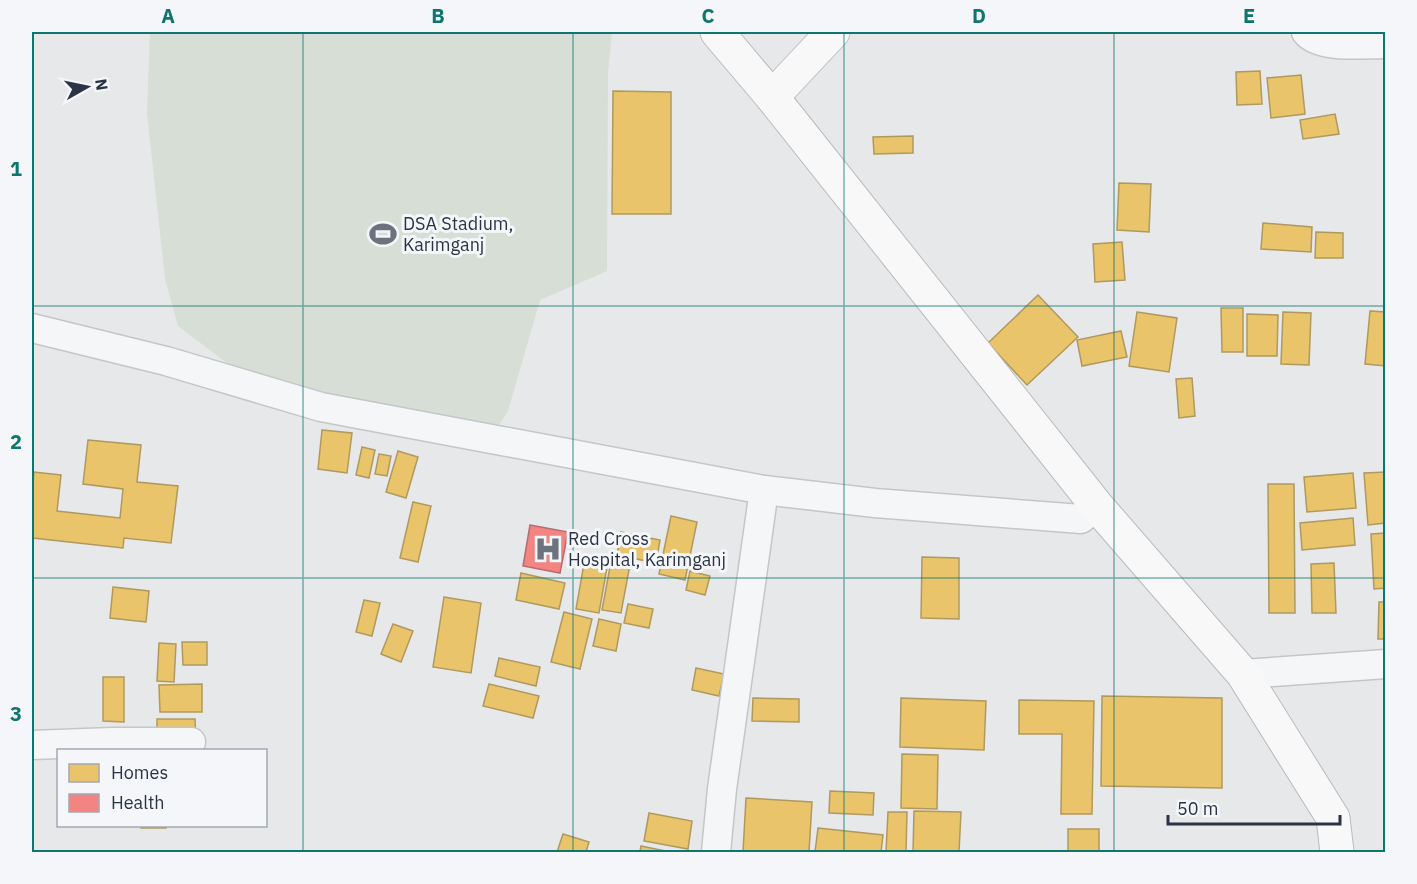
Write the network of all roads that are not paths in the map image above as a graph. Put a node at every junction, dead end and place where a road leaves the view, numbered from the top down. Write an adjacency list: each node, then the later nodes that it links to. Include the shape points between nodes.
1 (717, 32): 5 (main road)
2 (833, 32): 5 (main road)
3 (1306, 32): 4 (street, via 1336,44)
4 (1386, 44)
5 (772, 97): 8 (main road)
6 (32, 328): 7 (street, via 166,361 321,407)
7 (764, 490): 8 (street, via 1081,519); 13 (street)
8 (1097, 506): 10 (main road)
9 (1386, 664): 10 (street)
10 (1243, 674): 14 (main road, via 1333,818)
11 (191, 742): 12 (street)
12 (32, 745)
13 (716, 852)
14 (1337, 852)

